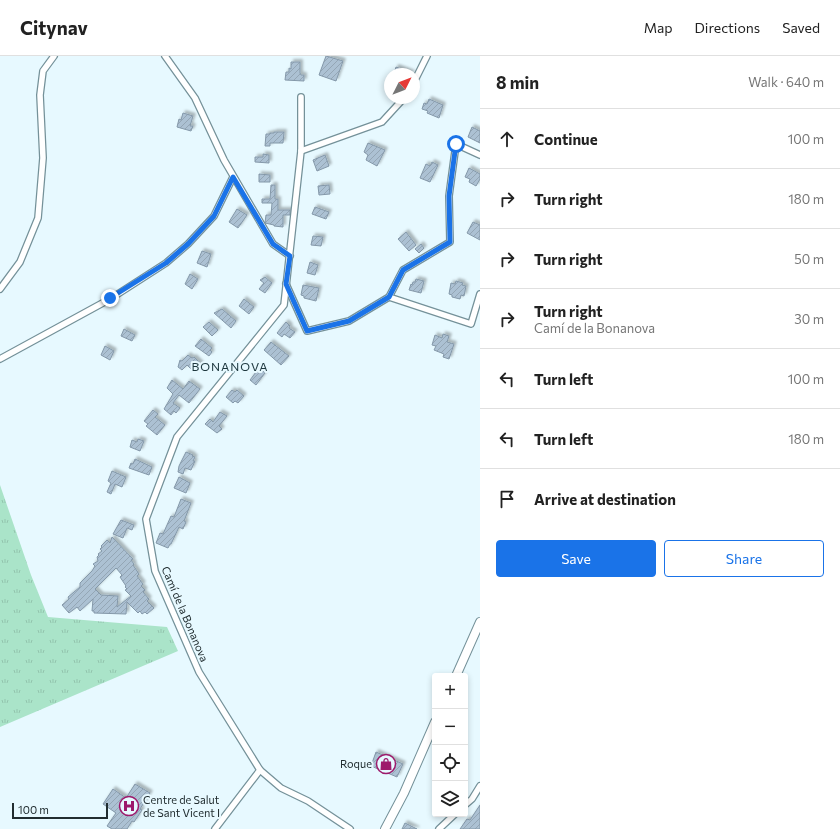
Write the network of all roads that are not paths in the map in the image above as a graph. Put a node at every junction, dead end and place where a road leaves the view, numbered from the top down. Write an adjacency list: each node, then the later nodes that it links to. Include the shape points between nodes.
1 (54, 56): 12 (street, via 43,71 40,95 43,158 38,218 20,262)
2 (165, 56): 9 (street, via 195,98)
3 (427, 56): 4 (street)
4 (420, 70)
5 (301, 97): 7 (street, Camí de la Bonanova)
6 (398, 104): 7 (street, via 382,122)
7 (301, 151): 10 (street, Camí de la Bonanova)
8 (480, 155): 14 (street, via 456,144 449,196 450,242 403,270)
9 (233, 177): 10 (street, via 273,244); 15 (street, via 214,216 166,263 110,298)
10 (290, 256): 11 (street, Camí de la Bonanova)
11 (286, 284): 14 (street, via 307,331 349,321); 19 (street, Camí de la Bonanova, via 284,306 177,437 146,519 155,571 199,672)
12 (0, 289)
13 (480, 294): 14 (street, via 471,324)
14 (389, 297)
15 (0, 358)
16 (480, 622): 17 (main road)
17 (457, 673)
18 (432, 729): 25 (main road)
19 (260, 770): 23 (street); 24 (street, Camí de la Bonanova, via 281,788 308,801)
20 (480, 786): 21 (street)
21 (468, 802)
22 (452, 817): 26 (street)
23 (215, 829)
24 (350, 829)
25 (385, 829)
26 (439, 829)

